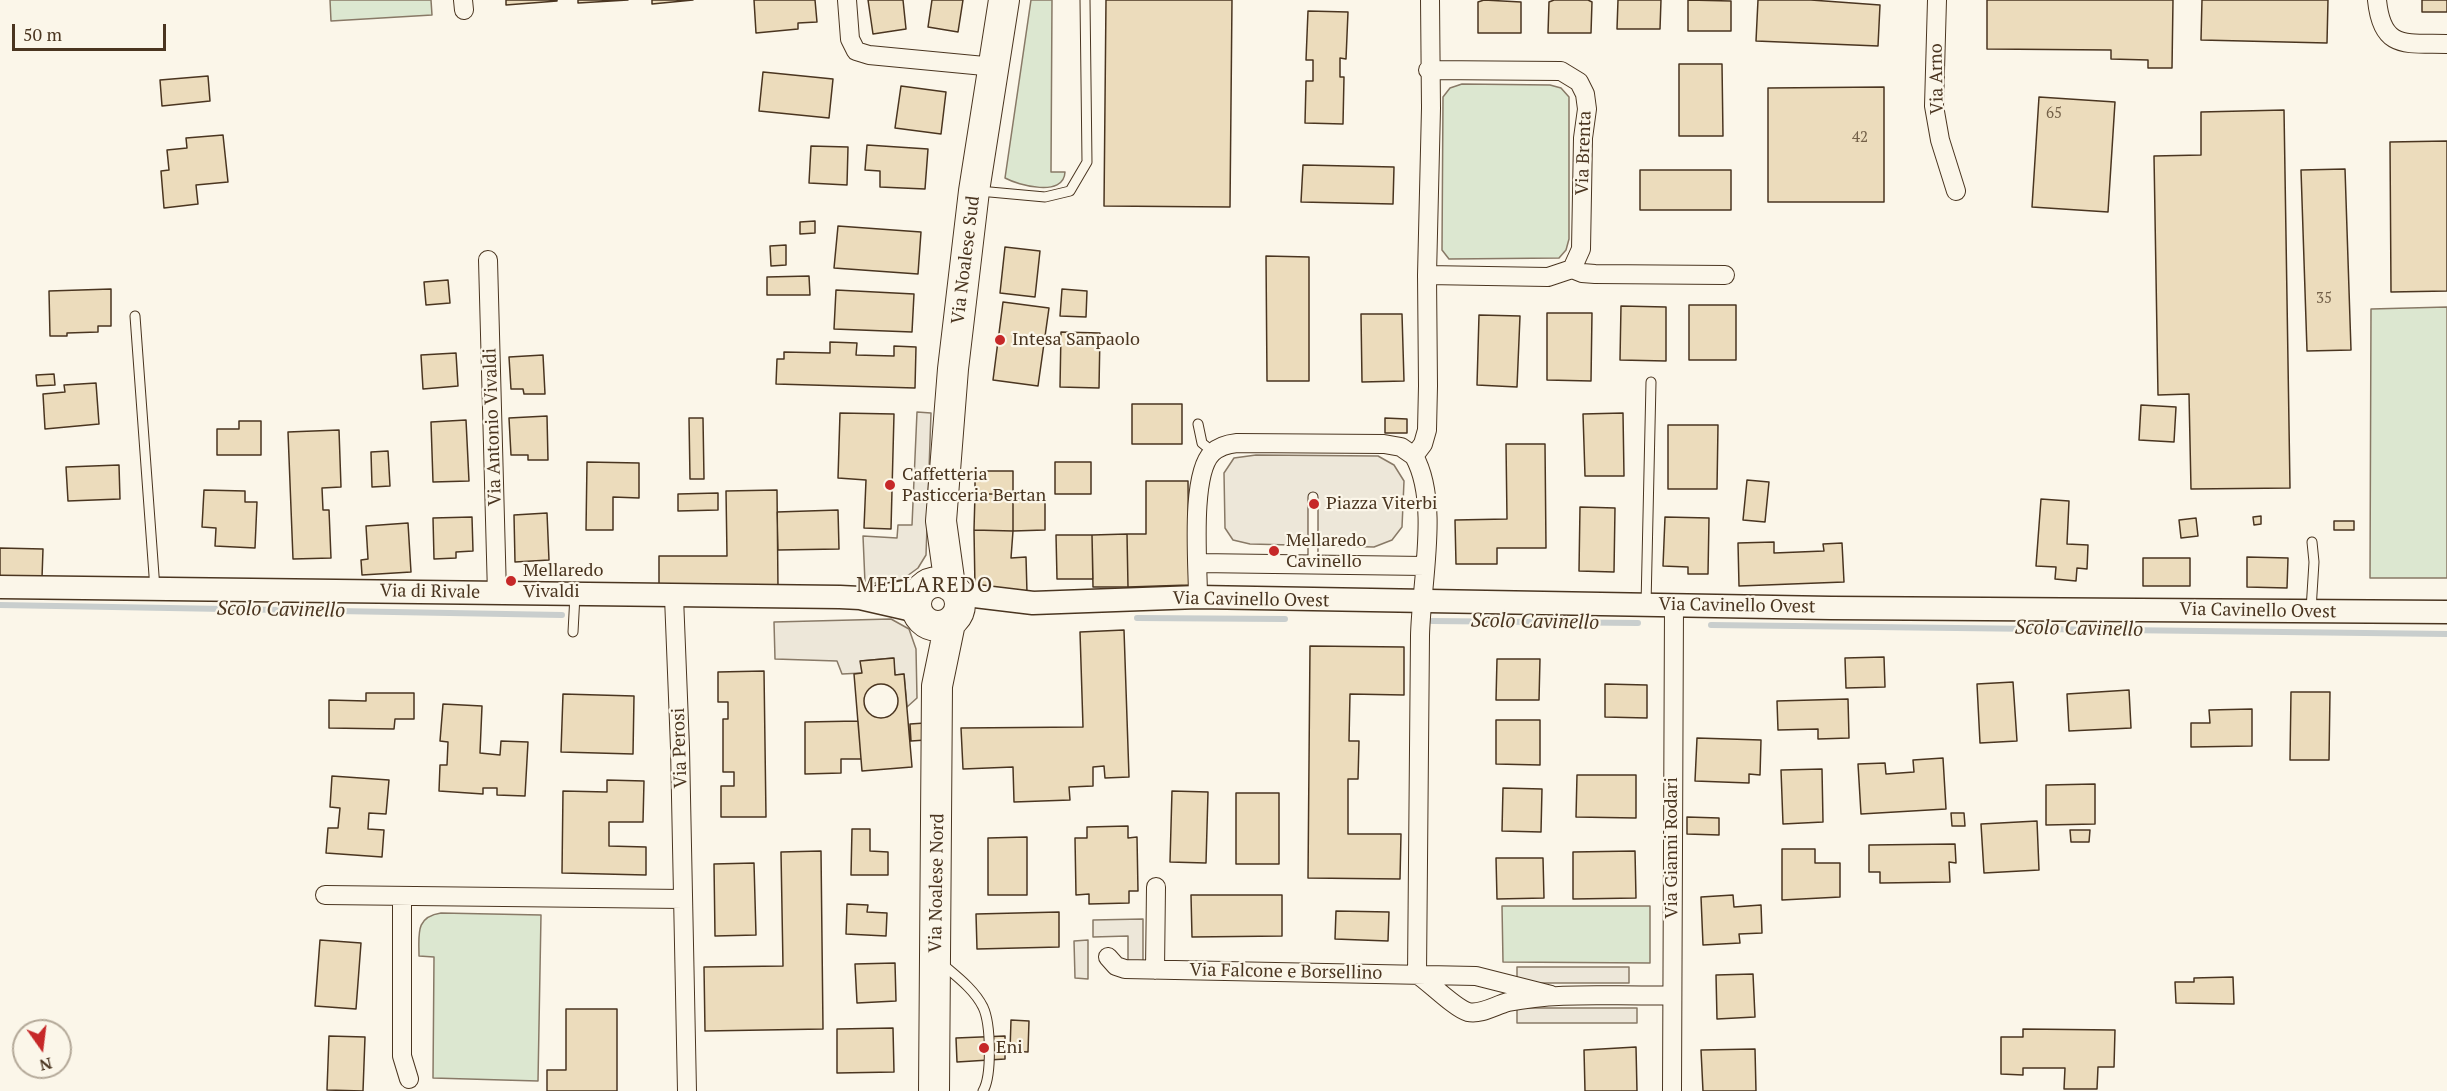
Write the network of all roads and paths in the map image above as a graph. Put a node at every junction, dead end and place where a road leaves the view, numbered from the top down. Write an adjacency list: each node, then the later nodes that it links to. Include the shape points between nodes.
1 (847, 0): 8 (street, via 850,39 856,51)
2 (1005, 0): 8 (main road, Via Noalese Sud)
3 (1085, 0): 11 (lane, via 1087,162 1070,191 1045,197)
4 (1430, 0): 9 (street)
5 (1937, 0): 10 (street, Via Arno, via 1934,106)
6 (2377, 0): 7 (street, via 2379,22 2386,34 2400,42)
7 (2447, 44)
8 (995, 67): 11 (main road, Via Noalese Sud)
9 (1428, 70): 13 (street, Via Brenta, via 1561,71 1579,82 1587,110 1581,249); 14 (street, via 1431,108)
10 (1956, 190)
11 (974, 191): 33 (main road, Via Noalese Sud, via 953,369)
12 (488, 260): 28 (street, Via Antonio Vivaldi)
13 (1572, 269): 14 (street, via 1548,277); 15 (street, via 1595,274)
14 (1427, 275): 20 (street, via 1427,430)
15 (1725, 275)
16 (135, 316): 27 (lane)
17 (1651, 382): 34 (lane)
18 (1198, 424): 19 (lane, via 1202,442)
19 (1213, 452): 20 (street, via 1237,443 1384,444 1401,447); 23 (street, via 1198,480)
20 (1414, 456): 25 (street, via 1424,473 1427,497)
21 (1312, 497): 24 (lane)
22 (2312, 542): 37 (lane)
23 (1198, 563): 24 (street); 31 (street)
24 (1313, 564): 25 (street)
25 (1425, 566): 32 (street)
26 (0, 587): 27 (street, Via di Rivale)
27 (155, 589): 28 (street, Via di Rivale)
28 (497, 594): 29 (street, Via di Rivale)
29 (575, 595): 30 (street, Via di Rivale); 38 (lane)
30 (674, 597): 33 (street, Via di Rivale, via 860,598); 42 (street, Via Perosi)
31 (1198, 597): 32 (street, Via Cavinello Ovest); 33 (street, Via Cavinello Ovest)
32 (1422, 601): 34 (street, Via Cavinello Ovest); 46 (street)
33 (939, 604): 44 (main road, Via Noalese Nord)
34 (1646, 604): 35 (street, Via Cavinello Ovest)
35 (1674, 605): 37 (street, Via Cavinello Ovest); 48 (street, Via Gianni Rodari)
36 (2447, 612): 37 (street, Via Cavinello Ovest)
37 (2311, 613)
38 (573, 632)
39 (1156, 886): 45 (street)
40 (325, 895): 41 (street)
41 (402, 896): 42 (street); 49 (street, via 402,1056)
42 (684, 900): 50 (street, Via Perosi)
43 (1108, 957): 45 (street, Via Falcone e Borsellino, via 1125,969)
44 (936, 959): 51 (main road, Via Noalese Nord); 52 (lane, via 964,982 984,1008 989,1048 988,1082)
45 (1155, 970): 46 (street, Via Falcone e Borsellino)
46 (1417, 974): 47 (street, Via Falcone e Borsellino, via 1488,978); 47 (street, Via Falcone e Borsellino, via 1459,1009 1472,1013)
47 (1551, 995): 48 (street, Via Falcone e Borsellino)
48 (1671, 995): 53 (street, Via Gianni Rodari)
49 (409, 1080)
50 (687, 1091)
51 (934, 1091)
52 (982, 1091)
53 (1672, 1091)

